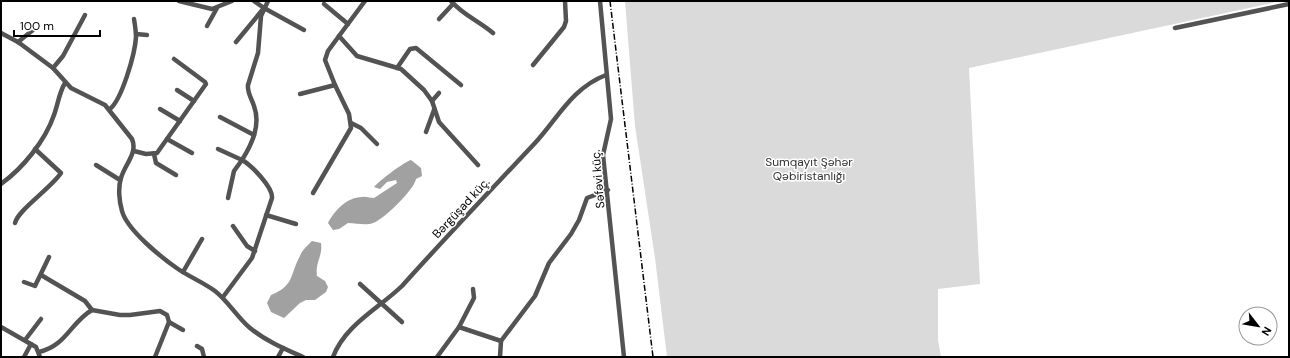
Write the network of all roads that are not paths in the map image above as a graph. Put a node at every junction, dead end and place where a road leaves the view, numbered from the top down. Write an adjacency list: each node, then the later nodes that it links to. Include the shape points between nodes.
1 (179, 1): 11 (street, via 204,8)
2 (232, 1): 11 (street)
3 (254, 1): 12 (street)
4 (268, 1): 12 (street)
5 (365, 1): 16 (street)
6 (565, 1): 29 (street, via 564,27)
7 (600, 1): 32 (street, Səfəvi küç.)
8 (452, 2): 15 (street); 23 (street, via 470,19 482,24)
9 (324, 4): 16 (street)
10 (1289, 4): 18 (street)
11 (217, 8): 17 (street)
12 (264, 8): 20 (street); 27 (street); 48 (street, via 259,22 258,53 248,85 257,115)
13 (85, 15): 30 (street, via 64,56)
14 (134, 19): 22 (street)
15 (439, 19)
16 (348, 24): 25 (street)
17 (207, 26)
18 (1176, 28)
19 (32, 30): 26 (street)
20 (304, 30)
21 (1, 33): 26 (street)
22 (136, 34): 24 (street); 41 (street, via 125,82 117,101)
23 (493, 34)
24 (147, 35)
25 (339, 36): 31 (street, via 357,56); 34 (street, via 325,56)
26 (18, 42): 30 (street)
27 (236, 42)
28 (174, 59): 39 (street, via 206,84)
29 (533, 65)
30 (53, 68): 33 (street)
31 (397, 68): 35 (street, via 410,50 416,48); 40 (street, via 405,72)
32 (606, 75): 62 (street, Səfəvi küç., via 611,119 604,148); 78 (street, Bərgüşad küç., via 572,96 544,133)
33 (65, 83): 41 (street); 51 (street, via 52,122)
34 (335, 85): 38 (street); 46 (street)
35 (461, 85)
36 (177, 90): 39 (street)
37 (439, 93): 40 (street)
38 (300, 94)
39 (194, 101): 45 (street)
40 (432, 101): 43 (street)
41 (110, 109): 53 (street, via 132,139)
42 (160, 109): 45 (street)
43 (434, 110): 47 (street); 57 (street, via 440,122)
44 (220, 117): 48 (street)
45 (180, 122): 49 (street)
46 (351, 124): 50 (street, via 362,128); 63 (street, via 348,135)
47 (426, 132)
48 (254, 135): 56 (street)
49 (167, 139): 54 (street); 55 (street)
50 (377, 144)
51 (35, 149): 61 (street, via 15,173); 66 (street, via 61,174 18,216)
52 (218, 149): 56 (street)
53 (134, 151): 55 (street); 60 (street)
54 (192, 153)
55 (154, 154): 59 (street, via 156,163)
56 (242, 160): 64 (street, via 234,171); 65 (street, via 272,193)
57 (478, 164)
58 (96, 165): 60 (street)
59 (176, 175)
60 (120, 180): 72 (street, via 120,205 128,222 148,244)
61 (1, 184)
62 (608, 190): 87 (street, via 587,198 579,220 549,263 535,296); 101 (street, Səfəvi küç.)
63 (313, 193)
64 (228, 198)
65 (266, 216): 67 (street); 70 (street)
66 (15, 223)
67 (296, 224)
68 (233, 226): 70 (street)
69 (202, 239): 72 (street)
70 (255, 252): 77 (street)
71 (49, 256): 73 (street)
72 (183, 272): 77 (street)
73 (41, 276): 74 (street, via 35,286); 79 (street, via 85,301)
74 (24, 282)
75 (360, 284): 78 (street)
76 (473, 289): 84 (street, via 474,298)
77 (223, 297): 90 (street, via 251,329)
78 (383, 304): 82 (street); 98 (street, Bərgüşad küç., via 365,315 339,344)
79 (92, 310): 81 (street, via 130,315 160,312 167,315); 91 (street, via 63,339 51,348)
80 (40, 319): 86 (street)
81 (169, 322): 85 (street); 94 (street)
82 (402, 322)
83 (1, 326): 86 (street)
84 (459, 327): 87 (street); 99 (street)
85 (183, 330)
86 (25, 340): 88 (street)
87 (501, 341): 100 (street)
88 (31, 344): 91 (street); 92 (street)
89 (198, 346): 95 (street, via 202,349)
90 (283, 348): 96 (street); 97 (street)
91 (39, 352): 93 (street)
92 (24, 357)
93 (40, 357)
94 (155, 357)
95 (204, 357)
96 (278, 357)
97 (303, 357)
98 (333, 357)
99 (437, 357)
100 (500, 357)
101 (624, 357)

